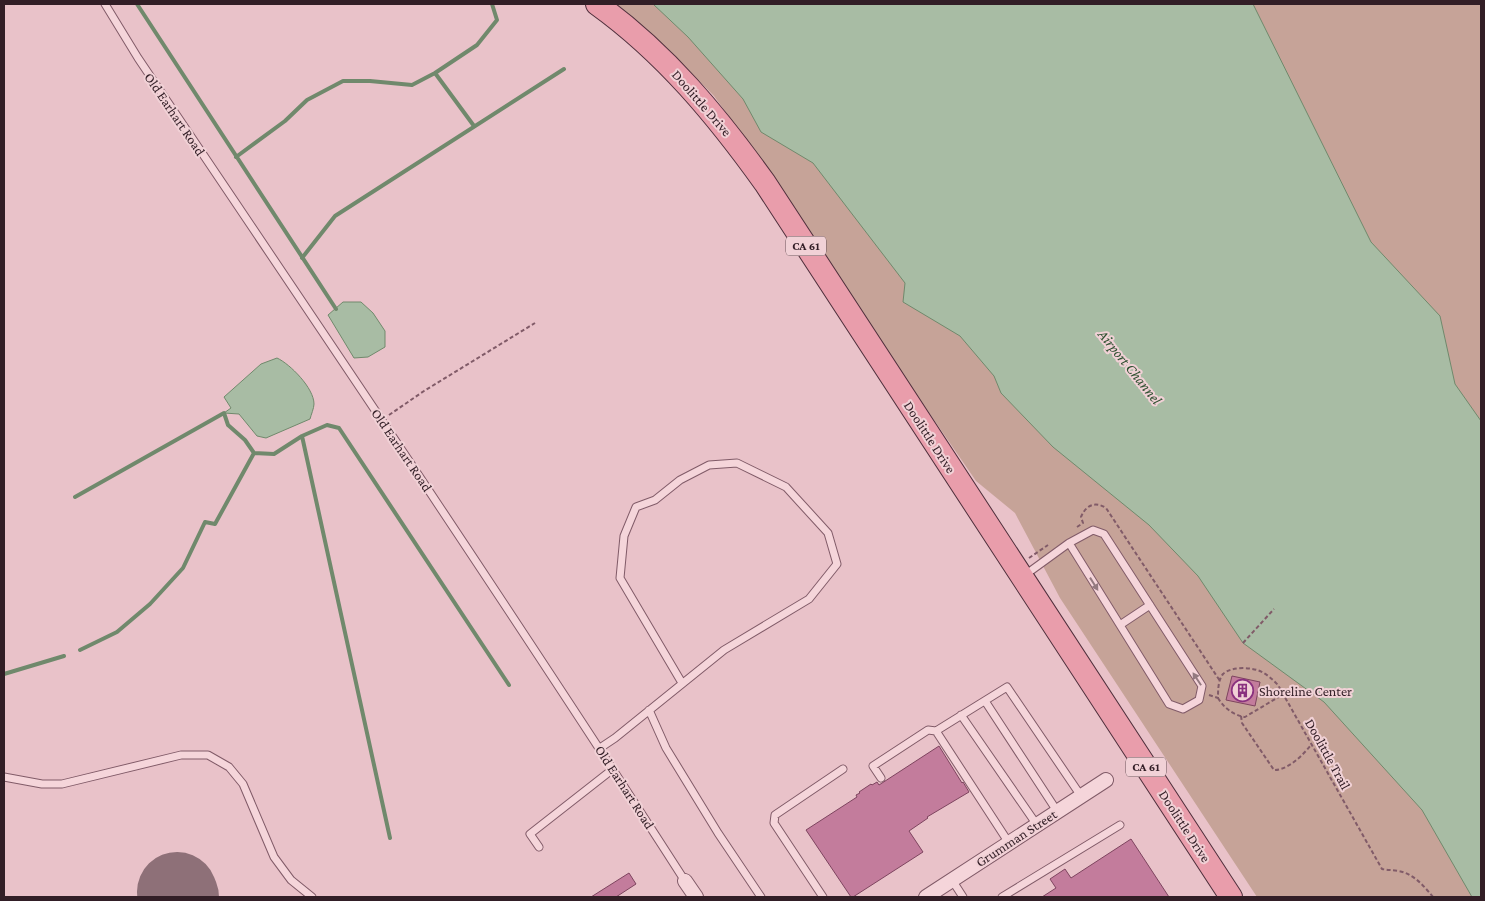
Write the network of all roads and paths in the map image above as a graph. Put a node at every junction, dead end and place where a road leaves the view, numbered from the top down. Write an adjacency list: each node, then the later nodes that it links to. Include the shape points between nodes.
1 (105, 4): 4 (lane, Old Earhart Road)
2 (597, 4): 6 (main road, Doolittle Drive / CA 61, via 675,71 736,142)
3 (535, 323): 4 (path)
4 (382, 420): 21 (lane, Old Earhart Road)
5 (1069, 543): 6 (lane); 7 (lane, via 1094,530 1104,534); 9 (lane, one-way to 9)
6 (1022, 577): 42 (main road, Doolittle Drive / CA 61)
7 (1150, 605): 9 (lane); 12 (lane, one-way to 7, via 1202,686)
8 (1274, 610): 10 (path)
9 (1120, 625): 12 (lane, via 1169,704 1183,709 1199,700)
10 (1243, 644)
11 (682, 683): 11 (lane, via 724,650 809,599 837,564 828,533 786,487 737,463 708,465 680,480 655,500 636,507 624,536 620,578); 16 (lane)
12 (1201, 693): 14 (path)
13 (1283, 694): 14 (path, Doolittle Trail, via 1278,685 1262,672 1240,669 1224,674); 18 (path, via 1245,717); 20 (path, Doolittle Trail)
14 (1218, 698): 18 (path, via 1226,709)
15 (985, 701): 17 (lane); 27 (lane, via 1007,687); 28 (lane)
16 (649, 710): 21 (lane); 37 (lane, via 666,748)
17 (961, 716): 19 (lane); 29 (lane)
18 (1241, 716): 20 (path, via 1242,723 1274,770 1281,770 1293,762)
19 (936, 731): 25 (lane, via 928,730 873,766); 31 (lane)
20 (1311, 744): 43 (path, Doolittle Trail, via 1382,868 1409,875)
21 (600, 748): 22 (lane, Old Earhart Road)
22 (613, 769): 32 (lane, via 530,834); 34 (lane, Old Earhart Road)
23 (843, 769): 38 (lane, via 775,815 774,824)
24 (4, 777): 35 (lane, via 62,784 181,755 208,755 229,767 244,784 274,857 291,880)
25 (881, 778)
26 (1106, 780): 27 (street, Grumman Street)
27 (1081, 796): 28 (street, Grumman Street)
28 (1057, 811): 29 (street, Grumman Street)
29 (1037, 825): 31 (street, Grumman Street)
30 (1120, 825): 41 (lane)
31 (1009, 843): 33 (street, Grumman Street)
32 (539, 847)
33 (952, 880): 39 (street, Grumman Street); 40 (lane)
34 (685, 881): 36 (street, Old Earhart Road)
35 (312, 897)
36 (696, 897)
37 (761, 897)
38 (823, 897)
39 (926, 897)
40 (963, 897)
41 (1002, 897)
42 (1231, 897)
43 (1433, 897)

